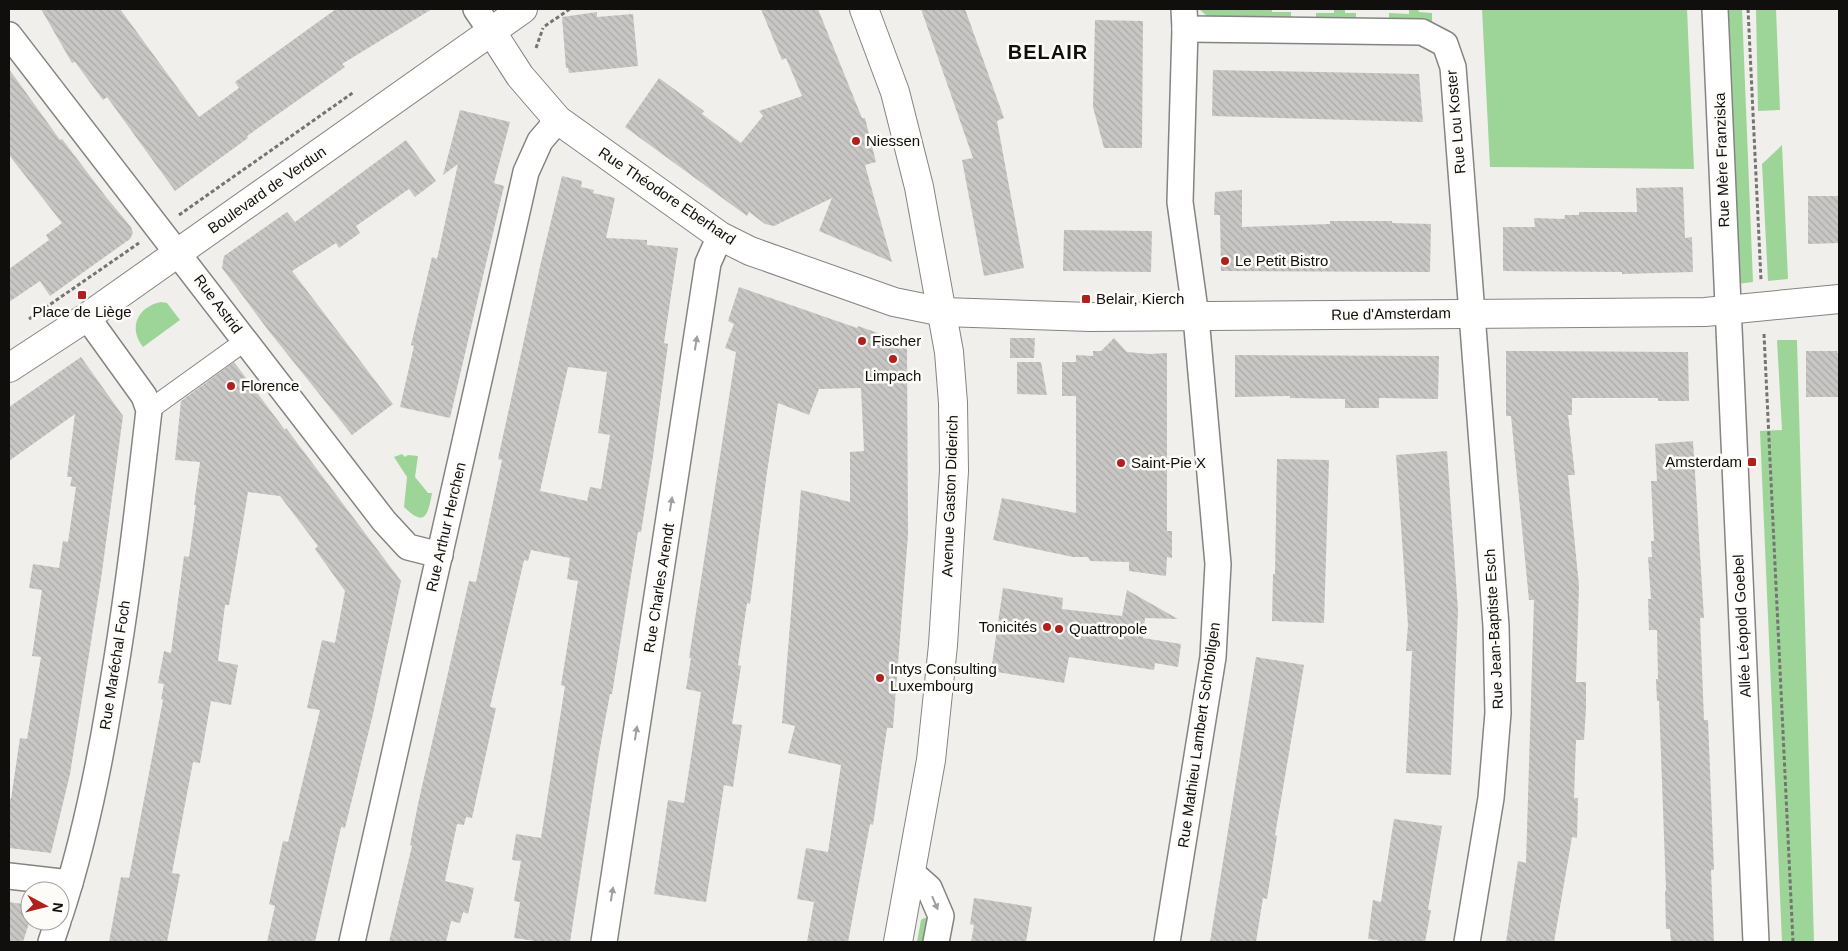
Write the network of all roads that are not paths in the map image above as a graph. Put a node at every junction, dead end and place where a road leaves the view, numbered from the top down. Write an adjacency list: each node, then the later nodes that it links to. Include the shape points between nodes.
1 (476, 9): 6 (street, Rue Théodore Eberhard)
2 (524, 9): 6 (street, Boulevard de Verdun)
3 (864, 9): 13 (street, Avenue Gaston Diderich, via 895,92 919,187)
4 (1715, 9): 12 (street, Rue Mère Franziska)
5 (1184, 19): 14 (street, Rue Lou Koster, via 1422,32 1445,44 1452,67); 16 (street, Rue Mathieu Lambert Schrobilgen, via 1180,202)
6 (491, 31): 8 (street, Rue Théodore Eberhard, via 520,76); 10 (street, Boulevard de Verdun)
7 (9, 35): 10 (street, Rue Astrid)
8 (558, 120): 9 (street, Rue Théodore Eberhard); 20 (street, Rue Arthur Herchen, via 540,141 526,172)
9 (720, 236): 13 (street, Rue Théodore Eberhard, via 750,251 894,302); 26 (street, Rue Charles Arendt, one-way to 9, via 708,263)
10 (178, 253): 15 (street, Boulevard de Verdun); 17 (street, Rue Astrid)
11 (1839, 299): 12 (street, Rue d'Amsterdam)
12 (1728, 311): 14 (street, Rue d'Amsterdam); 31 (street, Allée Léopold Goebel)
13 (943, 312): 16 (street, Rue d'Amsterdam); 21 (street, Avenue Gaston Diderich, via 953,403 954,471 943,645 931,760)
14 (1472, 313): 16 (street, Rue d'Amsterdam); 30 (street, Rue Jean-Baptiste Esch, via 1496,626 1498,713 1491,798)
15 (87, 317): 18 (street, Boulevard de Verdun); 19 (street, via 144,396)
16 (1196, 317): 29 (street, Rue Mathieu Lambert Schrobilgen, via 1218,564 1217,610 1213,657)
17 (246, 341): 19 (street); 20 (street, Rue Astrid, via 384,521 408,547)
18 (9, 368)
19 (149, 410): 24 (street, Rue Maréchal Foch, via 113,682 96,779)
20 (440, 555): 25 (street, Rue Arthur Herchen)
21 (911, 872): 27 (street, Avenue Gaston Diderich); 28 (street, one-way to 28, via 928,888 941,916)
22 (9, 876): 23 (street)
23 (53, 881)
24 (70, 883)
25 (352, 942)
26 (604, 942)
27 (898, 942)
28 (936, 942)
29 (1167, 942)
30 (1467, 942)
31 (1756, 942)

